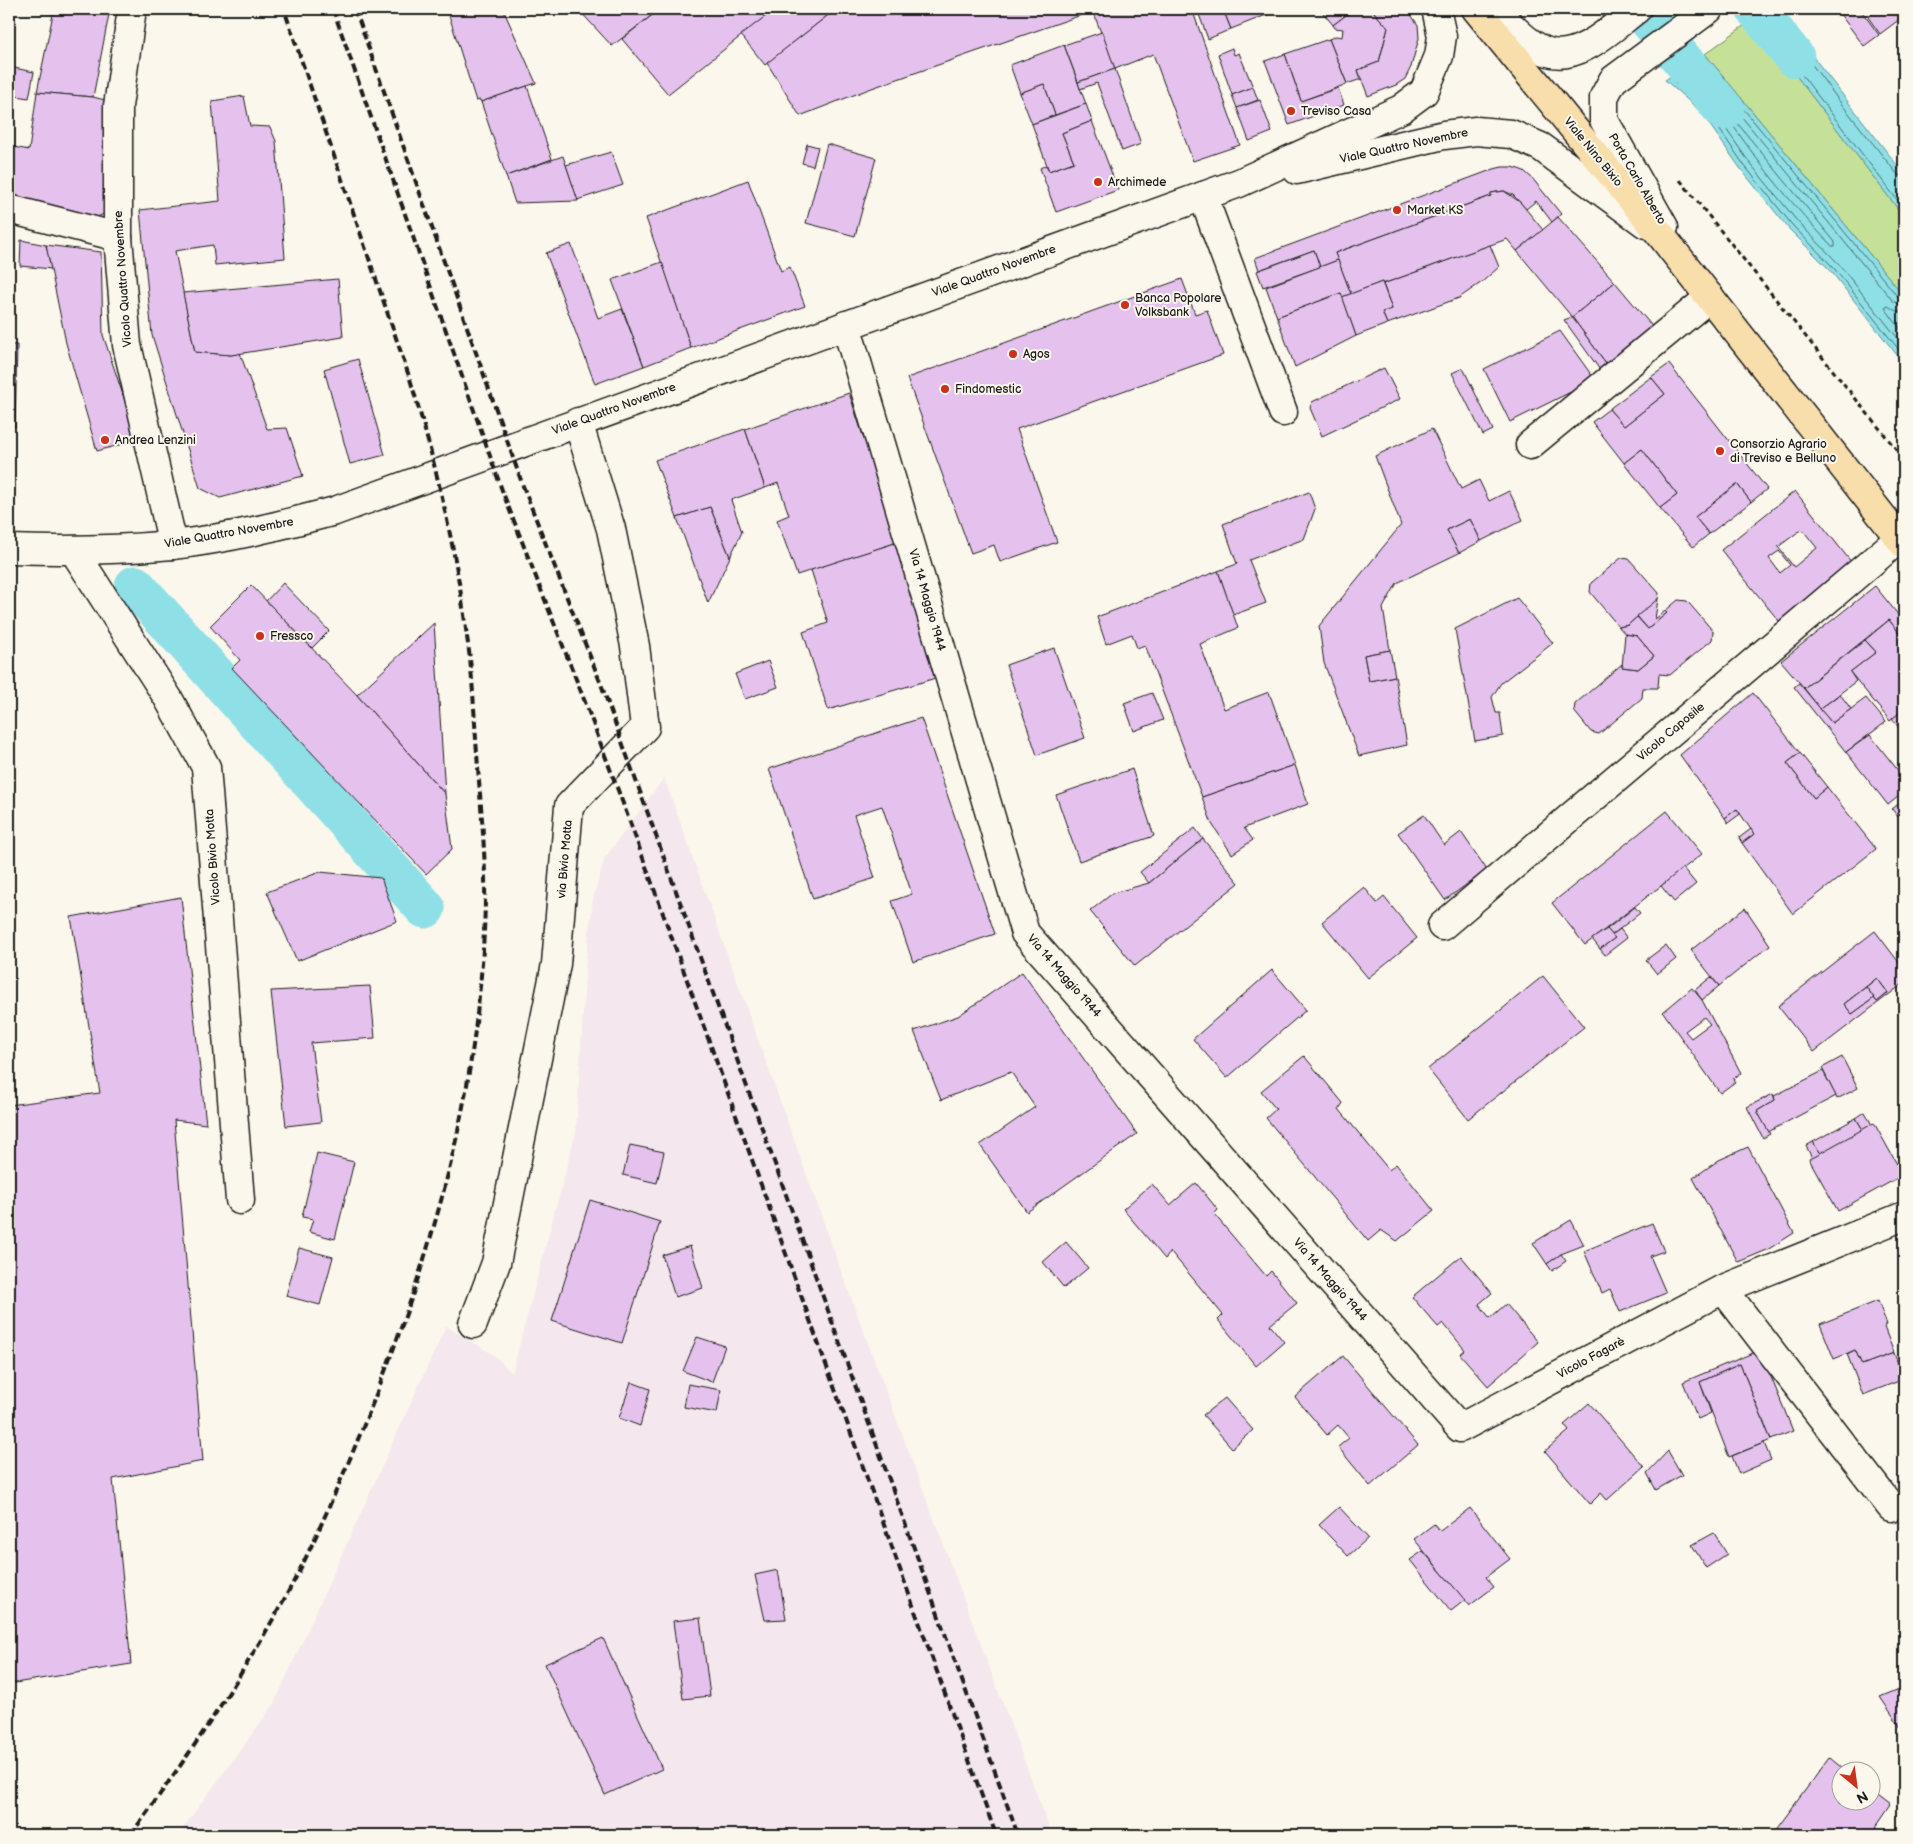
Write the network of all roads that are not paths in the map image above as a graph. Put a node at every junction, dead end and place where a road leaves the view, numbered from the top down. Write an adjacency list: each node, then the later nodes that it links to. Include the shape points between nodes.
1 (132, 9): 11 (street, Vicolo Quattro Novembre, via 118,106)
2 (1436, 9): 7 (street, Viale Quattro Novembre, via 1442,36 1439,56 1424,92 1401,109)
3 (1476, 9): 10 (main road, Viale Nino Bixio)
4 (1494, 9): 5 (street, via 1525,39 1548,52 1572,53)
5 (1637, 9)
6 (1709, 9): 12 (street, Porta Carlo Alberto, via 1613,80 1604,97 1604,120)
7 (1239, 183): 8 (street, Viale Quattro Novembre); 10 (street, Viale Quattro Novembre, via 1444,135 1476,130 1512,134 1541,147)
8 (1203, 196): 14 (street, Viale Quattro Novembre); 15 (street)
9 (9, 209): 11 (street)
10 (1660, 234): 12 (main road, Viale Nino Bixio)
11 (118, 237): 19 (street, Vicolo Quattro Novembre, via 127,345)
12 (1691, 274): 13 (main road, Viale Nino Bixio)
13 (1710, 297): 17 (street); 18 (main road, Viale Nino Bixio)
14 (846, 325): 16 (street, Viale Quattro Novembre); 27 (street, Via 14 Maggio 1944, via 1025,933)
15 (1283, 412)
16 (578, 422): 19 (street, Viale Quattro Novembre, via 336,511 278,526); 26 (street, via Bivio Motta, via 611,529 635,646 645,727 569,806 556,964 496,1263)
17 (1530, 445)
18 (1902, 541): 22 (street, Vicolo Caposile)
19 (173, 545): 21 (street, Viale Quattro Novembre)
20 (9, 550): 21 (street, Viale Quattro Novembre)
21 (74, 551): 23 (street, Vicolo Bivio Motta, via 168,698 206,767)
22 (1442, 926)
23 (240, 1200)
24 (1904, 1216): 25 (street, Vicolo Fagarè)
25 (1723, 1288): 27 (street, Vicolo Fagarè); 28 (street)
26 (473, 1324)
27 (1460, 1428)
28 (1891, 1507)

